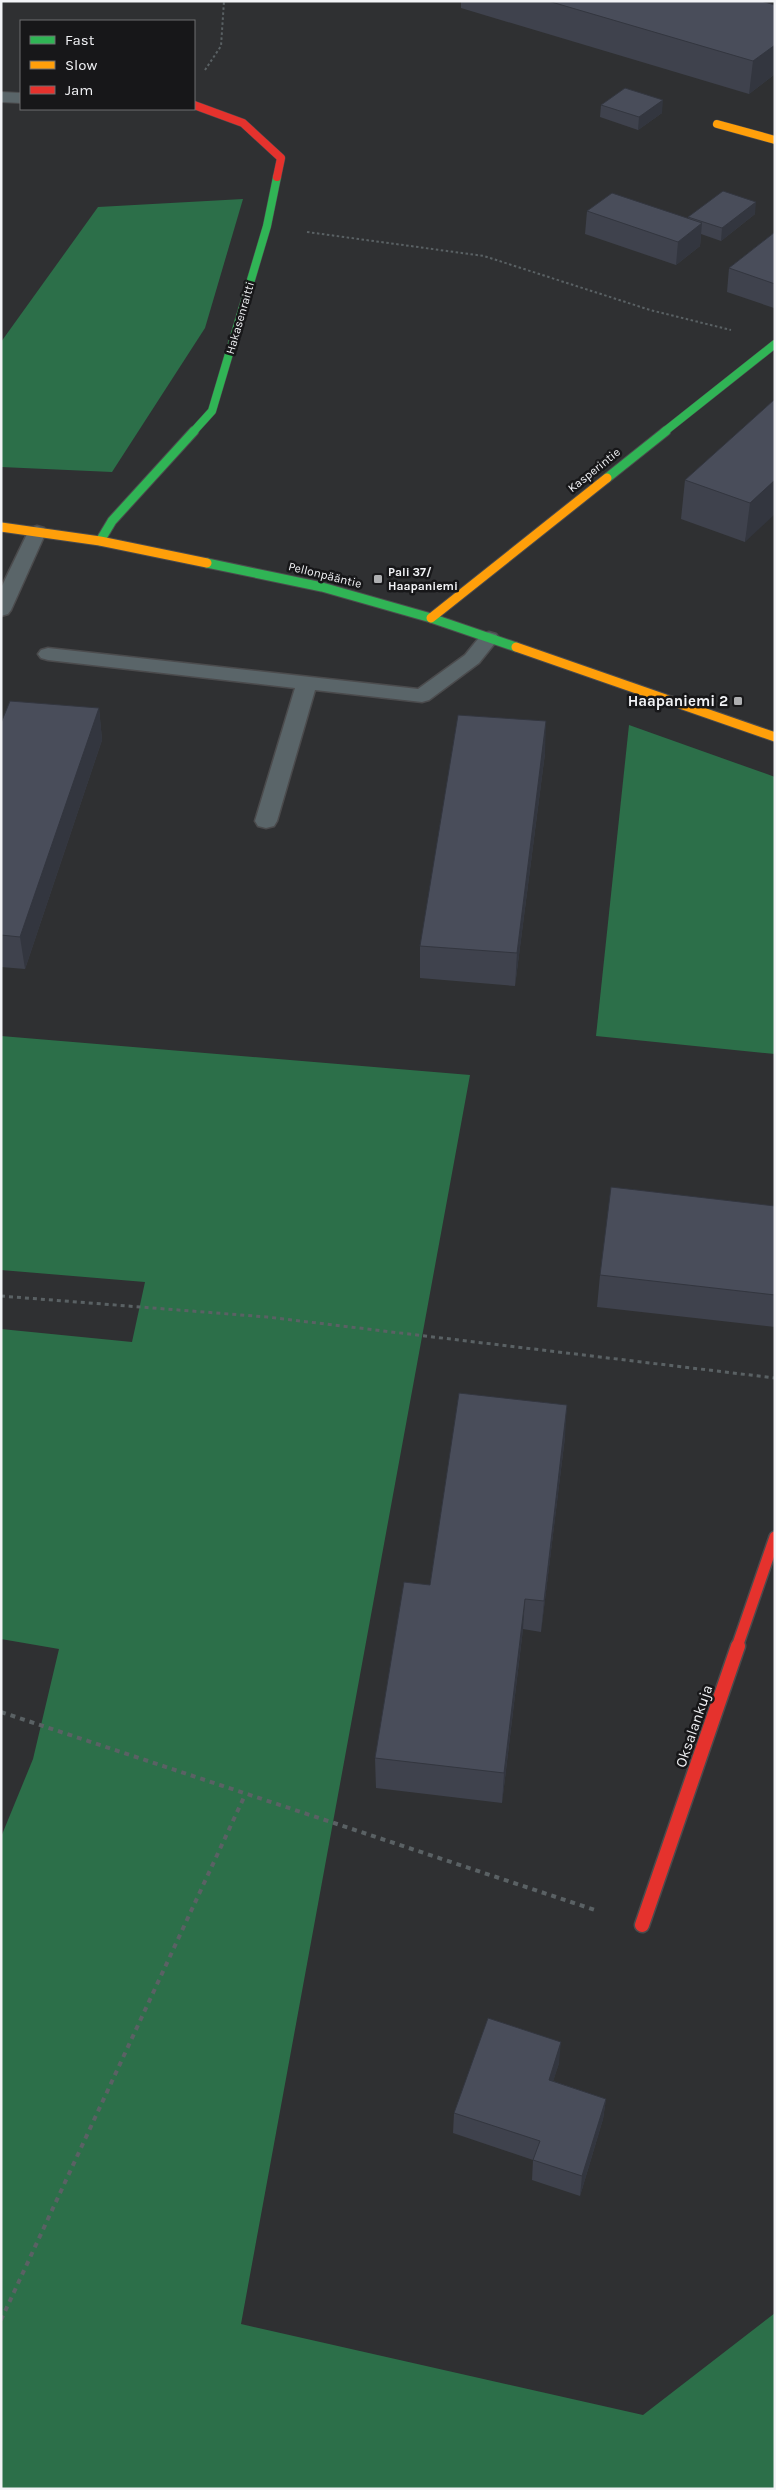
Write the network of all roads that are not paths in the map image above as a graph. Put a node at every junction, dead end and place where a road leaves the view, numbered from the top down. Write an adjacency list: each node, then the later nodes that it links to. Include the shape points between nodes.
1 (1, 97): 2 (street)
2 (20, 98)
3 (195, 105): 9 (street, Hakasenraitti, via 244,123 281,158 267,226 212,411 112,521)
4 (717, 124): 5 (street)
5 (775, 140)
6 (775, 344): 11 (street, Kasperintie)
7 (1, 527): 8 (street, Pellonpääntie)
8 (37, 532): 9 (street, Pellonpääntie); 10 (lane)
9 (100, 541): 11 (street, Pellonpääntie, via 322,587)
10 (1, 610)
11 (431, 618): 12 (street, Pellonpääntie)
12 (489, 638): 14 (lane, via 472,659 422,696); 15 (street, Pellonpääntie)
13 (48, 654): 14 (lane)
14 (307, 683): 16 (lane)
15 (775, 737)
16 (266, 821)
17 (775, 1537): 18 (street, Oksalankuja)
18 (642, 1925)

